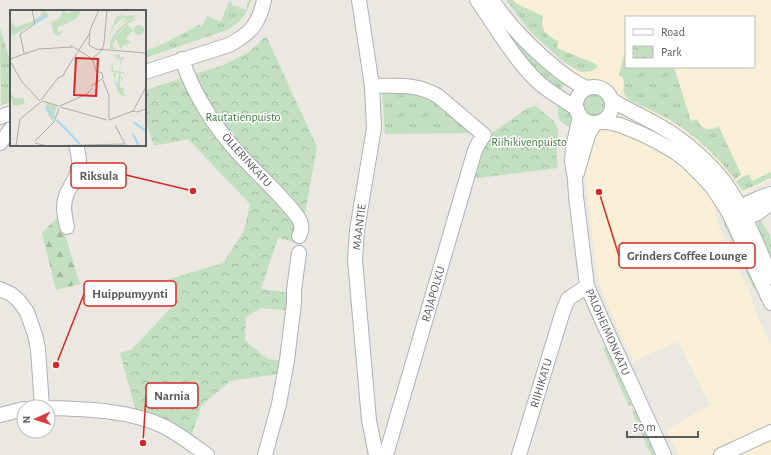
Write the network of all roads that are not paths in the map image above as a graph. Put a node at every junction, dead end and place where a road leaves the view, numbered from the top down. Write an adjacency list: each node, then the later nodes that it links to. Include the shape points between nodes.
1 (264, 0): 5 (street, via 259,18 241,39)
2 (359, 0): 7 (street, MAANTIE)
3 (477, 0): 10 (street, via 526,69 546,89)
4 (492, 0): 8 (street, via 534,50 570,79)
5 (182, 59): 6 (street); 23 (street, ÖLLERINKATU, via 201,101 225,139 298,217 302,228)
6 (146, 72)
7 (372, 86): 36 (street, MAANTIE, via 374,128 357,230 355,260 369,420); 37 (street, RAJAPOLKU, via 416,87 430,92 484,135 475,150)
8 (587, 88): 9 (street, via 601,88); 10 (street, via 576,102)
9 (612, 100): 13 (street, via 612,111 608,117); 21 (street, via 674,134 690,147 714,170 732,193)
10 (578, 112): 13 (street, via 588,122); 18 (street, PALOHEIMONKATU, via 572,154)
11 (10, 113): 12 (street)
12 (0, 117)
13 (598, 122): 18 (street, PALOHEIMONKATU, via 588,135); 21 (street, via 620,125 675,152)
14 (0, 129): 16 (street)
15 (10, 130): 16 (street)
16 (0, 142)
17 (76, 146): 22 (street, via 79,166 64,205)
18 (575, 179): 27 (street, PALOHEIMONKATU)
19 (771, 194): 21 (street, via 759,198)
20 (771, 203): 21 (street, via 758,213)
21 (738, 213): 25 (street); 28 (street)
22 (68, 227)
23 (300, 236)
24 (299, 253): 35 (street, via 287,360 279,404)
25 (771, 277)
26 (0, 288): 29 (street, via 18,300 27,312 38,348)
27 (589, 291): 38 (street, RIIHIKATU, via 568,299); 39 (street, PALOHEIMONKATU)
28 (771, 303)
29 (41, 399)
30 (56, 408): 34 (street, via 90,410 145,419 177,434)
31 (16, 411): 32 (street)
32 (0, 415)
33 (771, 432): 40 (street)
34 (207, 455)
35 (265, 455)
36 (376, 455)
37 (386, 455)
38 (519, 455)
39 (664, 455)
40 (721, 455)

